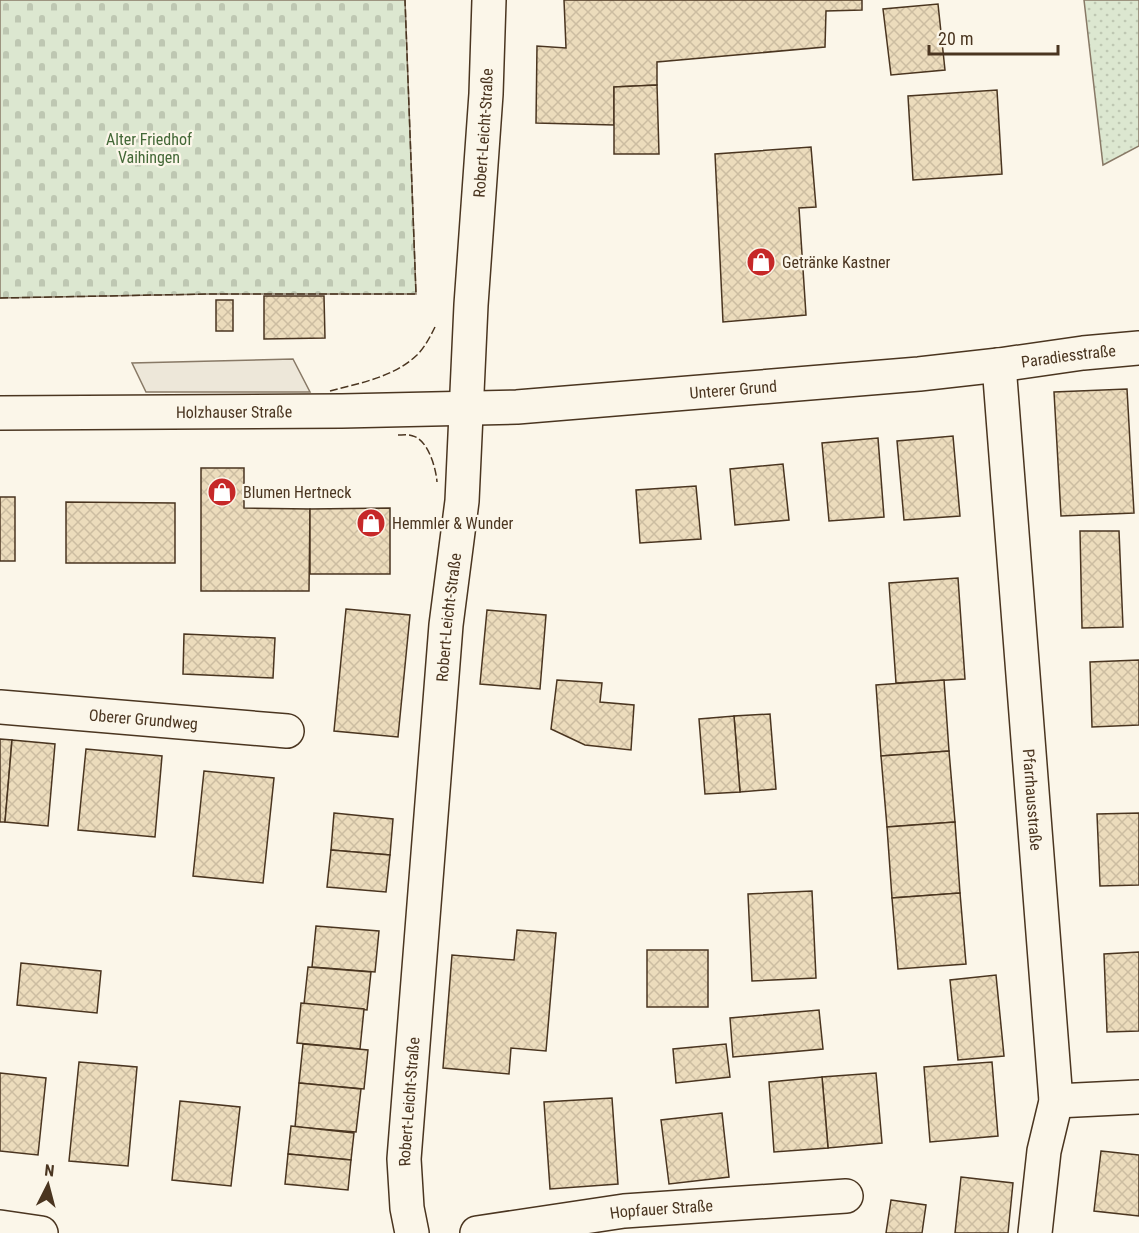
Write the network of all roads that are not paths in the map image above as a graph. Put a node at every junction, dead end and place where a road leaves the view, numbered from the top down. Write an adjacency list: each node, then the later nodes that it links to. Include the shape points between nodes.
1 (489, 0): 4 (street, Robert-Leicht-Straße)
2 (1139, 348): 3 (street, Paradiesstraße)
3 (999, 365): 4 (street, Unterer Grund, via 701,393); 9 (street, Pfarrhausstraße)
4 (467, 408): 5 (street, Holzhauser Straße); 13 (street, Robert-Leicht-Straße, via 404,1159)
5 (0, 413)
6 (0, 707): 7 (street, Oberer Grundweg)
7 (287, 731)
8 (1139, 1097): 9 (street)
9 (1056, 1101): 15 (street, Pfarrhausstraße, via 1044,1151)
10 (846, 1196): 14 (street, Hopfauer Straße, via 624,1211)
11 (0, 1227): 12 (street)
12 (41, 1233)
13 (412, 1233)
14 (477, 1233)
15 (1035, 1233)

